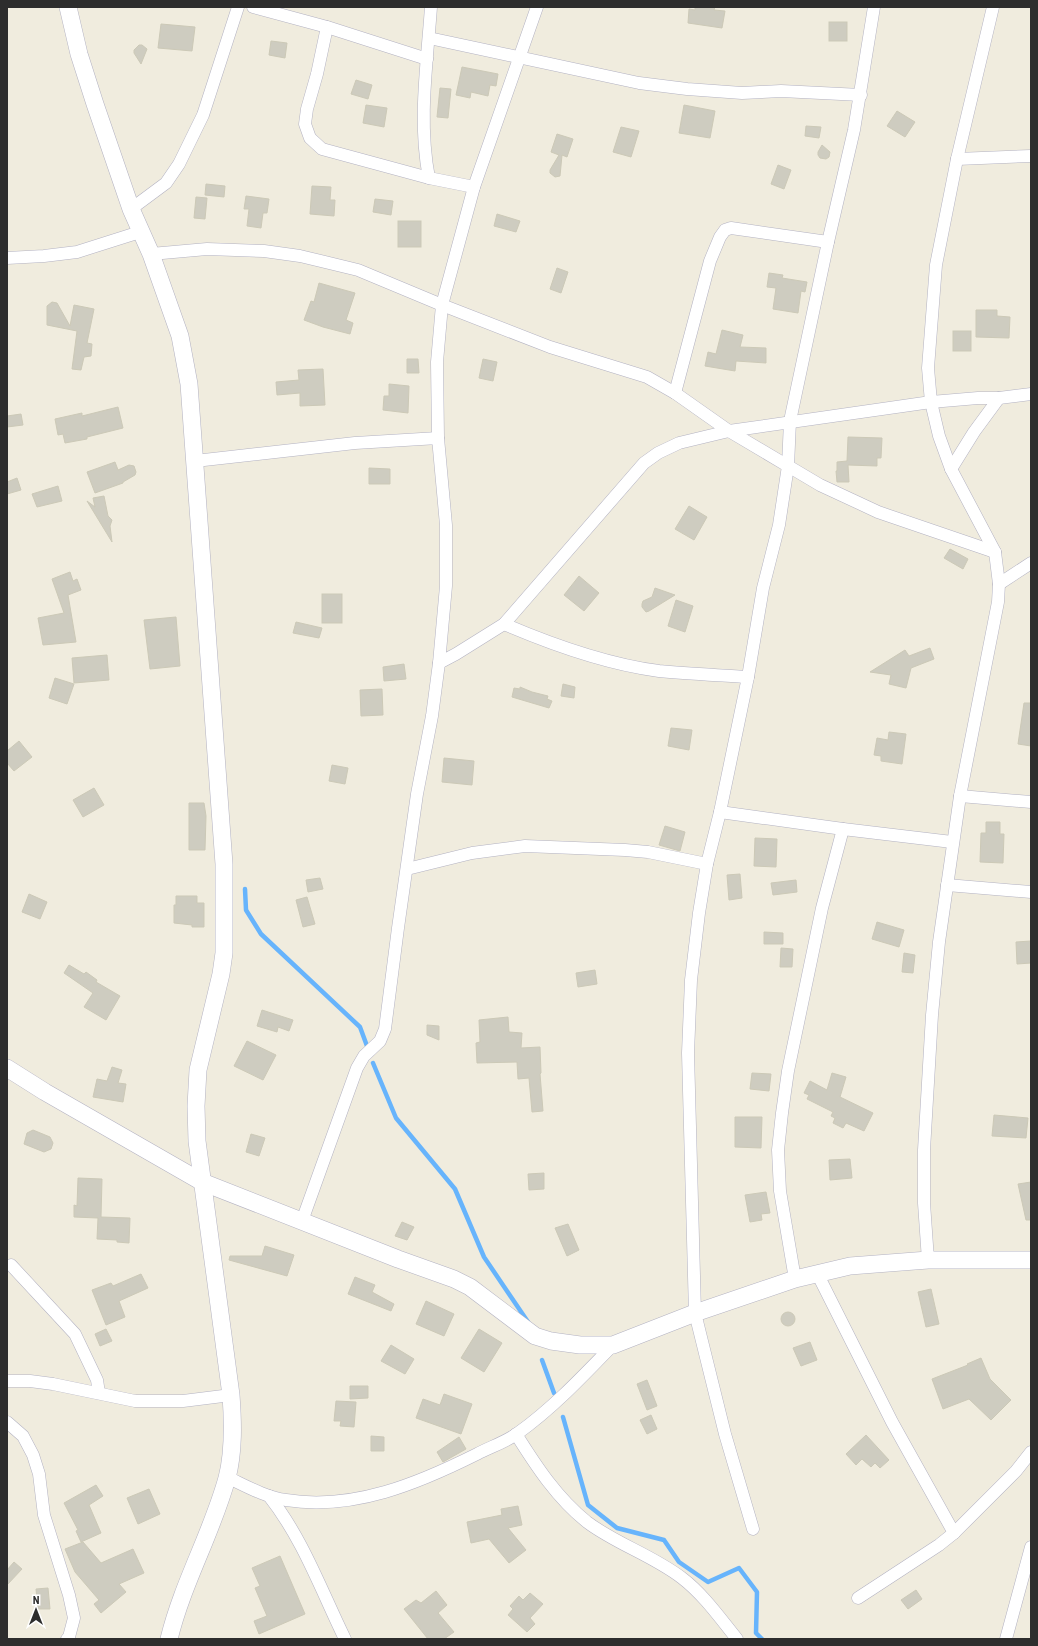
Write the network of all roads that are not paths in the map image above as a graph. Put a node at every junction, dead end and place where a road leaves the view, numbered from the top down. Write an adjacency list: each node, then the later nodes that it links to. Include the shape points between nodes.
1 (238, 7): 17 (street, via 203,115 179,164 166,183)
2 (253, 7): 8 (street)
3 (431, 7): 9 (street)
4 (537, 7): 10 (street)
5 (874, 7): 12 (street)
6 (993, 7): 14 (street)
7 (70, 8): 17 (street, via 82,61)
8 (326, 27): 11 (street); 15 (street, via 306,109 305,124 310,138 322,149)
9 (429, 38): 10 (street); 11 (street)
10 (519, 57): 12 (street, via 639,83 687,89 742,93 788,91); 16 (street)
11 (427, 59): 15 (street, via 423,140)
12 (861, 94): 19 (street)
13 (1031, 156): 14 (street)
14 (956, 159): 26 (street, via 936,265 928,368)
15 (429, 178): 16 (street)
16 (474, 187): 22 (street)
17 (131, 209): 18 (street)
18 (140, 232): 20 (street); 21 (street, via 77,252)
19 (828, 242): 23 (street, via 731,228 725,230 710,261); 27 (street)
20 (152, 254): 22 (street, via 207,249 300,256 358,270); 30 (street, via 180,336 185,360)
21 (7, 258)
22 (442, 305): 23 (street, via 550,346 647,377); 29 (street, via 437,362)
23 (675, 393): 28 (street)
24 (1031, 394): 25 (street)
25 (999, 398): 26 (street); 32 (street)
26 (931, 402): 27 (street); 32 (street, via 939,436)
27 (790, 421): 28 (street); 31 (street)
28 (729, 431): 31 (street); 36 (street, via 679,443 644,463)
29 (438, 438): 30 (street, via 355,443); 37 (street, via 446,525 446,586)
30 (195, 461): 49 (street, via 224,864 224,954 198,1070 196,1120)
31 (788, 466): 33 (street, via 820,485 878,512); 38 (street, via 779,525 764,588)
32 (951, 469): 33 (street)
33 (995, 552): 35 (street)
34 (1031, 563): 35 (street)
35 (999, 584): 39 (street, via 998,602)
36 (504, 624): 37 (street); 38 (street, via 566,649 611,661 658,671)
37 (439, 663): 45 (street)
38 (748, 677): 41 (street)
39 (960, 796): 40 (street); 43 (street)
40 (1031, 802)
41 (720, 812): 42 (street); 44 (street)
42 (843, 829): 43 (street); 55 (street, via 822,908 788,1071 778,1150 780,1192)
43 (952, 842): 46 (street)
44 (707, 864): 45 (street, via 648,852 525,846 472,853); 56 (street, via 698,913 691,980 688,1053)
45 (407, 869): 50 (street, via 385,1029 380,1041 364,1056 357,1068)
46 (946, 885): 47 (street); 51 (street, via 932,1015 924,1150)
47 (1031, 892)
48 (7, 1068): 49 (street)
49 (202, 1182): 50 (street); 60 (street)
50 (302, 1221): 57 (street, via 454,1278 542,1339 580,1345)
51 (928, 1260): 52 (street); 54 (street, via 850,1266)
52 (1031, 1260)
53 (8, 1265): 59 (street, via 76,1334 97,1380)
54 (817, 1273): 55 (street); 67 (street, via 892,1422)
55 (795, 1280): 56 (street)
56 (696, 1313): 57 (street); 66 (street, via 725,1434)
57 (613, 1345): 62 (street, via 552,1406)
58 (7, 1381): 59 (street, via 53,1384)
59 (99, 1393): 60 (street, via 135,1401 183,1401)
60 (231, 1395): 64 (street, via 233,1422)
61 (7, 1422): 70 (street, via 23,1436 39,1474 44,1515 74,1618)
62 (516, 1434): 65 (street, via 452,1466 386,1492 352,1500 324,1502); 73 (street, via 541,1473 566,1503 606,1535 682,1578)
63 (1031, 1452): 67 (street)
64 (227, 1477): 65 (street); 71 (street, via 181,1599)
65 (268, 1496): 72 (street, via 283,1514 295,1535)
66 (753, 1529)
67 (954, 1533): 69 (street)
68 (1031, 1547): 74 (street)
69 (858, 1598)
70 (67, 1639)
71 (169, 1639)
72 (345, 1639)
73 (737, 1639)
74 (1006, 1639)

